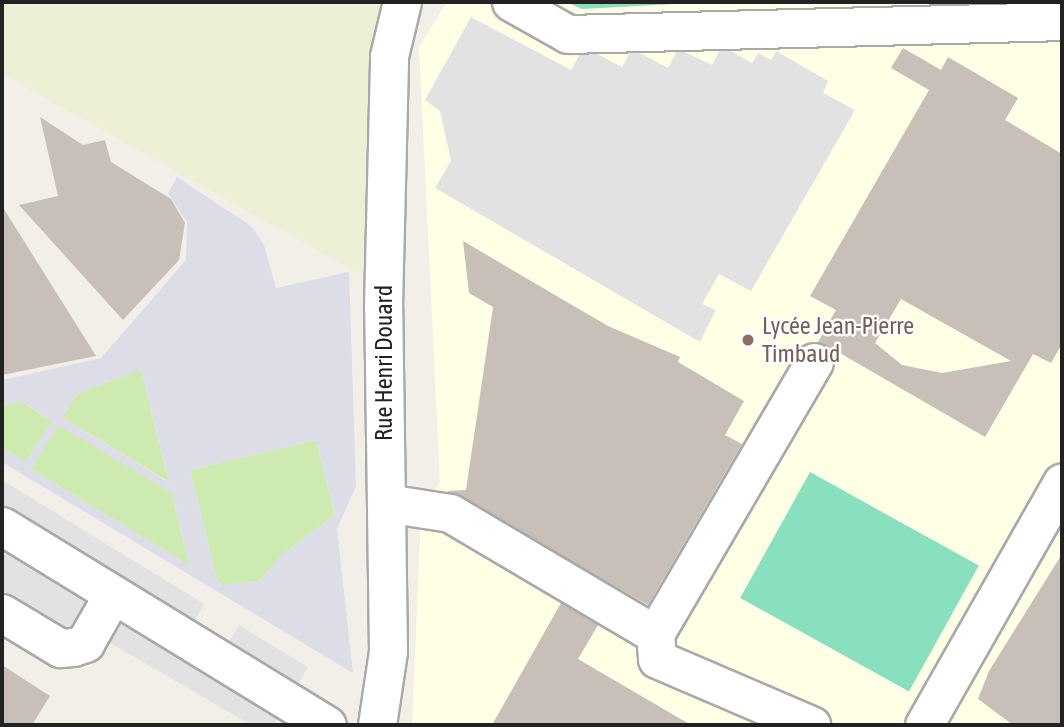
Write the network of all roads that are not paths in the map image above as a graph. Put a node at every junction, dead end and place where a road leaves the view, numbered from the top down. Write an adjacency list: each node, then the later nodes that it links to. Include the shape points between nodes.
1 (402, 2): 6 (street, Rue Henri Douard, via 389,56 383,307)
2 (510, 2): 3 (street, via 568,34)
3 (1062, 20)
4 (814, 362): 10 (street)
5 (1062, 482): 14 (street)
6 (386, 503): 10 (street, via 450,513); 12 (street, Rue Henri Douard, via 388,652)
7 (2, 526): 8 (street)
8 (113, 594): 9 (street, via 85,643 73,647 60,648); 11 (street)
9 (2, 613)
10 (655, 634): 13 (street, via 657,659)
11 (327, 725)
12 (377, 725)
13 (811, 725)
14 (924, 725)

